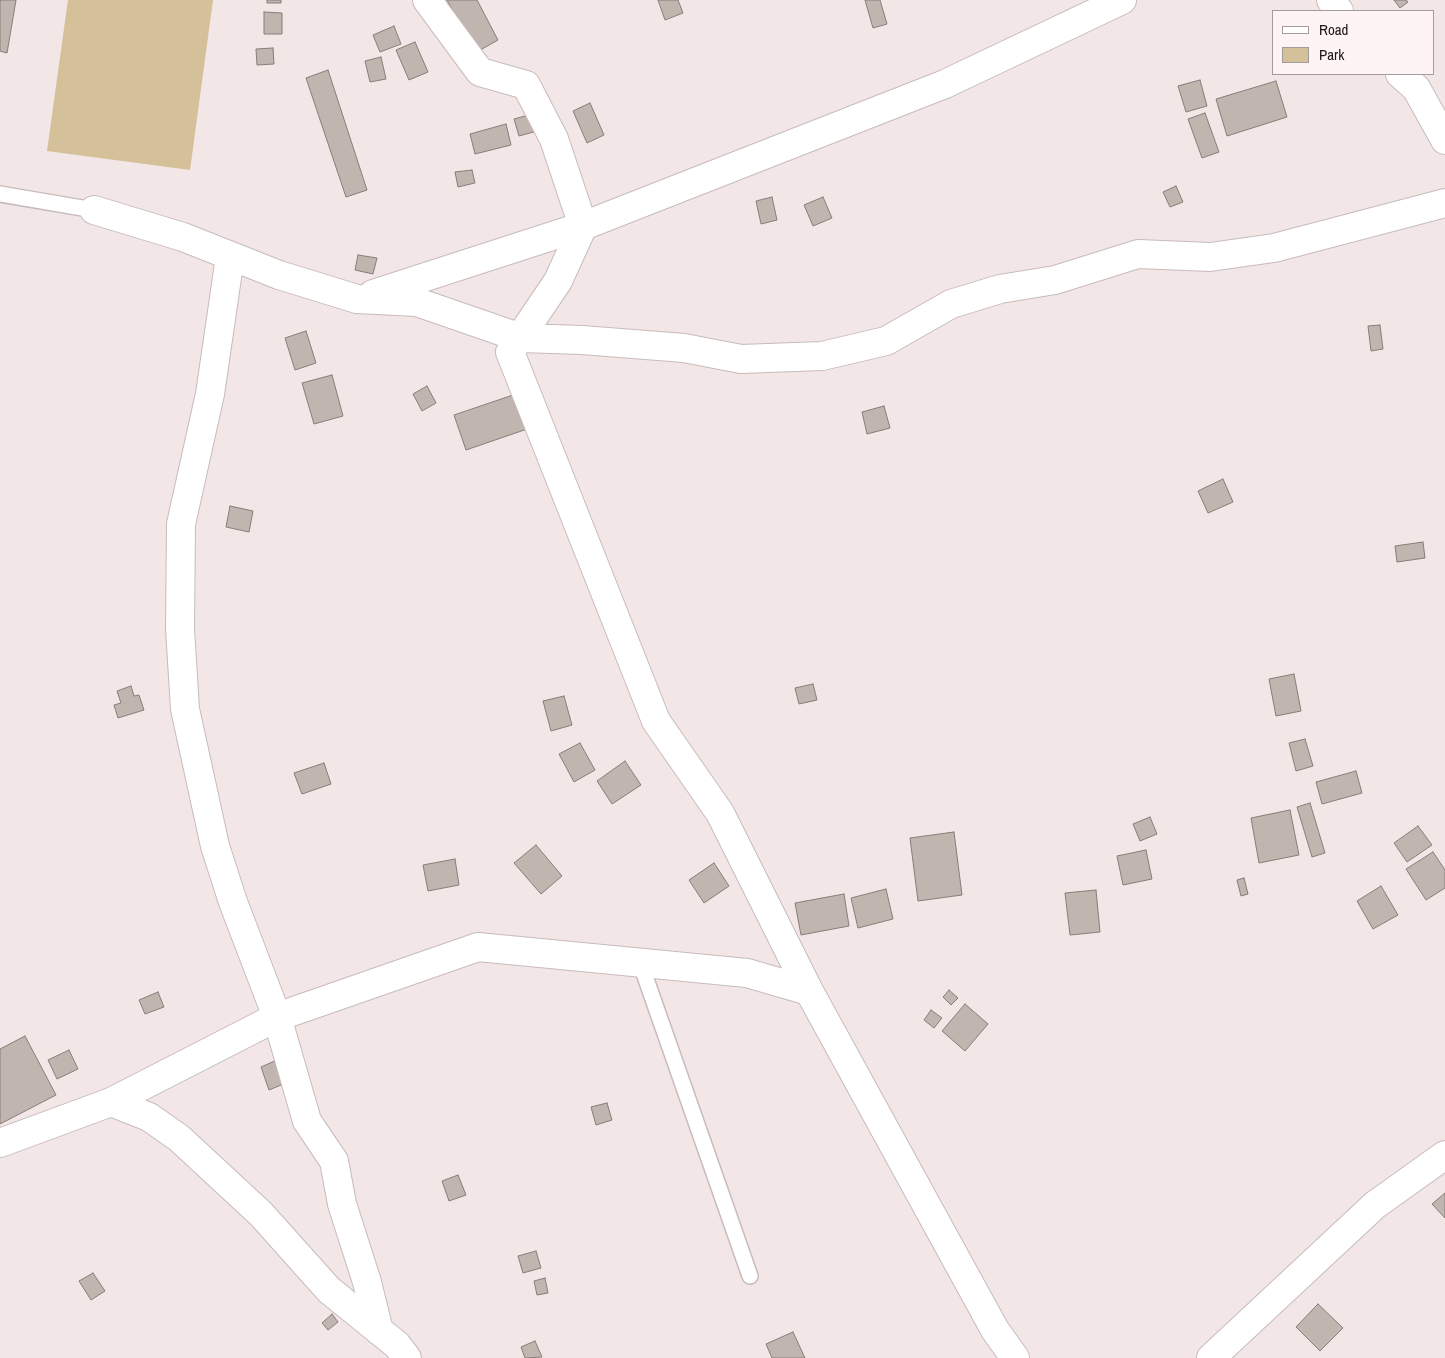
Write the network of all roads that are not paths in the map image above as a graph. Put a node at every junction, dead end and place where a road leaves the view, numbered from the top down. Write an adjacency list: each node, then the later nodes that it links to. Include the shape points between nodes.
1 (427, 0): 8 (street, via 480,72 526,85 554,139)
2 (1122, 0): 8 (street, via 945,84)
3 (1401, 75): 4 (street, via 1416,88)
4 (1445, 140)
5 (0, 194): 7 (lane)
6 (1445, 203): 11 (street, via 1274,248 1210,257 1138,254 1056,280 1000,289 951,304 886,341 822,356 741,359 684,348)
7 (94, 210): 9 (street, via 183,237)
8 (584, 226): 10 (street); 11 (street, via 558,281)
9 (230, 257): 10 (street, via 279,276); 14 (street, via 210,394 181,524 180,638 185,709 214,846)
10 (357, 299): 11 (street, via 417,302)
11 (521, 338): 13 (street, via 510,352 656,721 720,813)
12 (640, 962): 13 (street, via 747,972); 14 (street, via 478,947); 18 (lane)
13 (809, 991): 23 (street, via 995,1330)
14 (277, 1017): 15 (street); 19 (street, via 306,1121 334,1161 342,1204)
15 (111, 1102): 16 (street); 20 (street, via 149,1118 179,1138 261,1214)
16 (0, 1143)
17 (1445, 1154): 24 (street, via 1375,1205)
18 (750, 1276)
19 (367, 1282): 20 (street); 21 (street)
20 (330, 1290): 21 (street)
21 (379, 1331): 22 (street)
22 (407, 1358)
23 (1015, 1358)
24 (1211, 1358)

